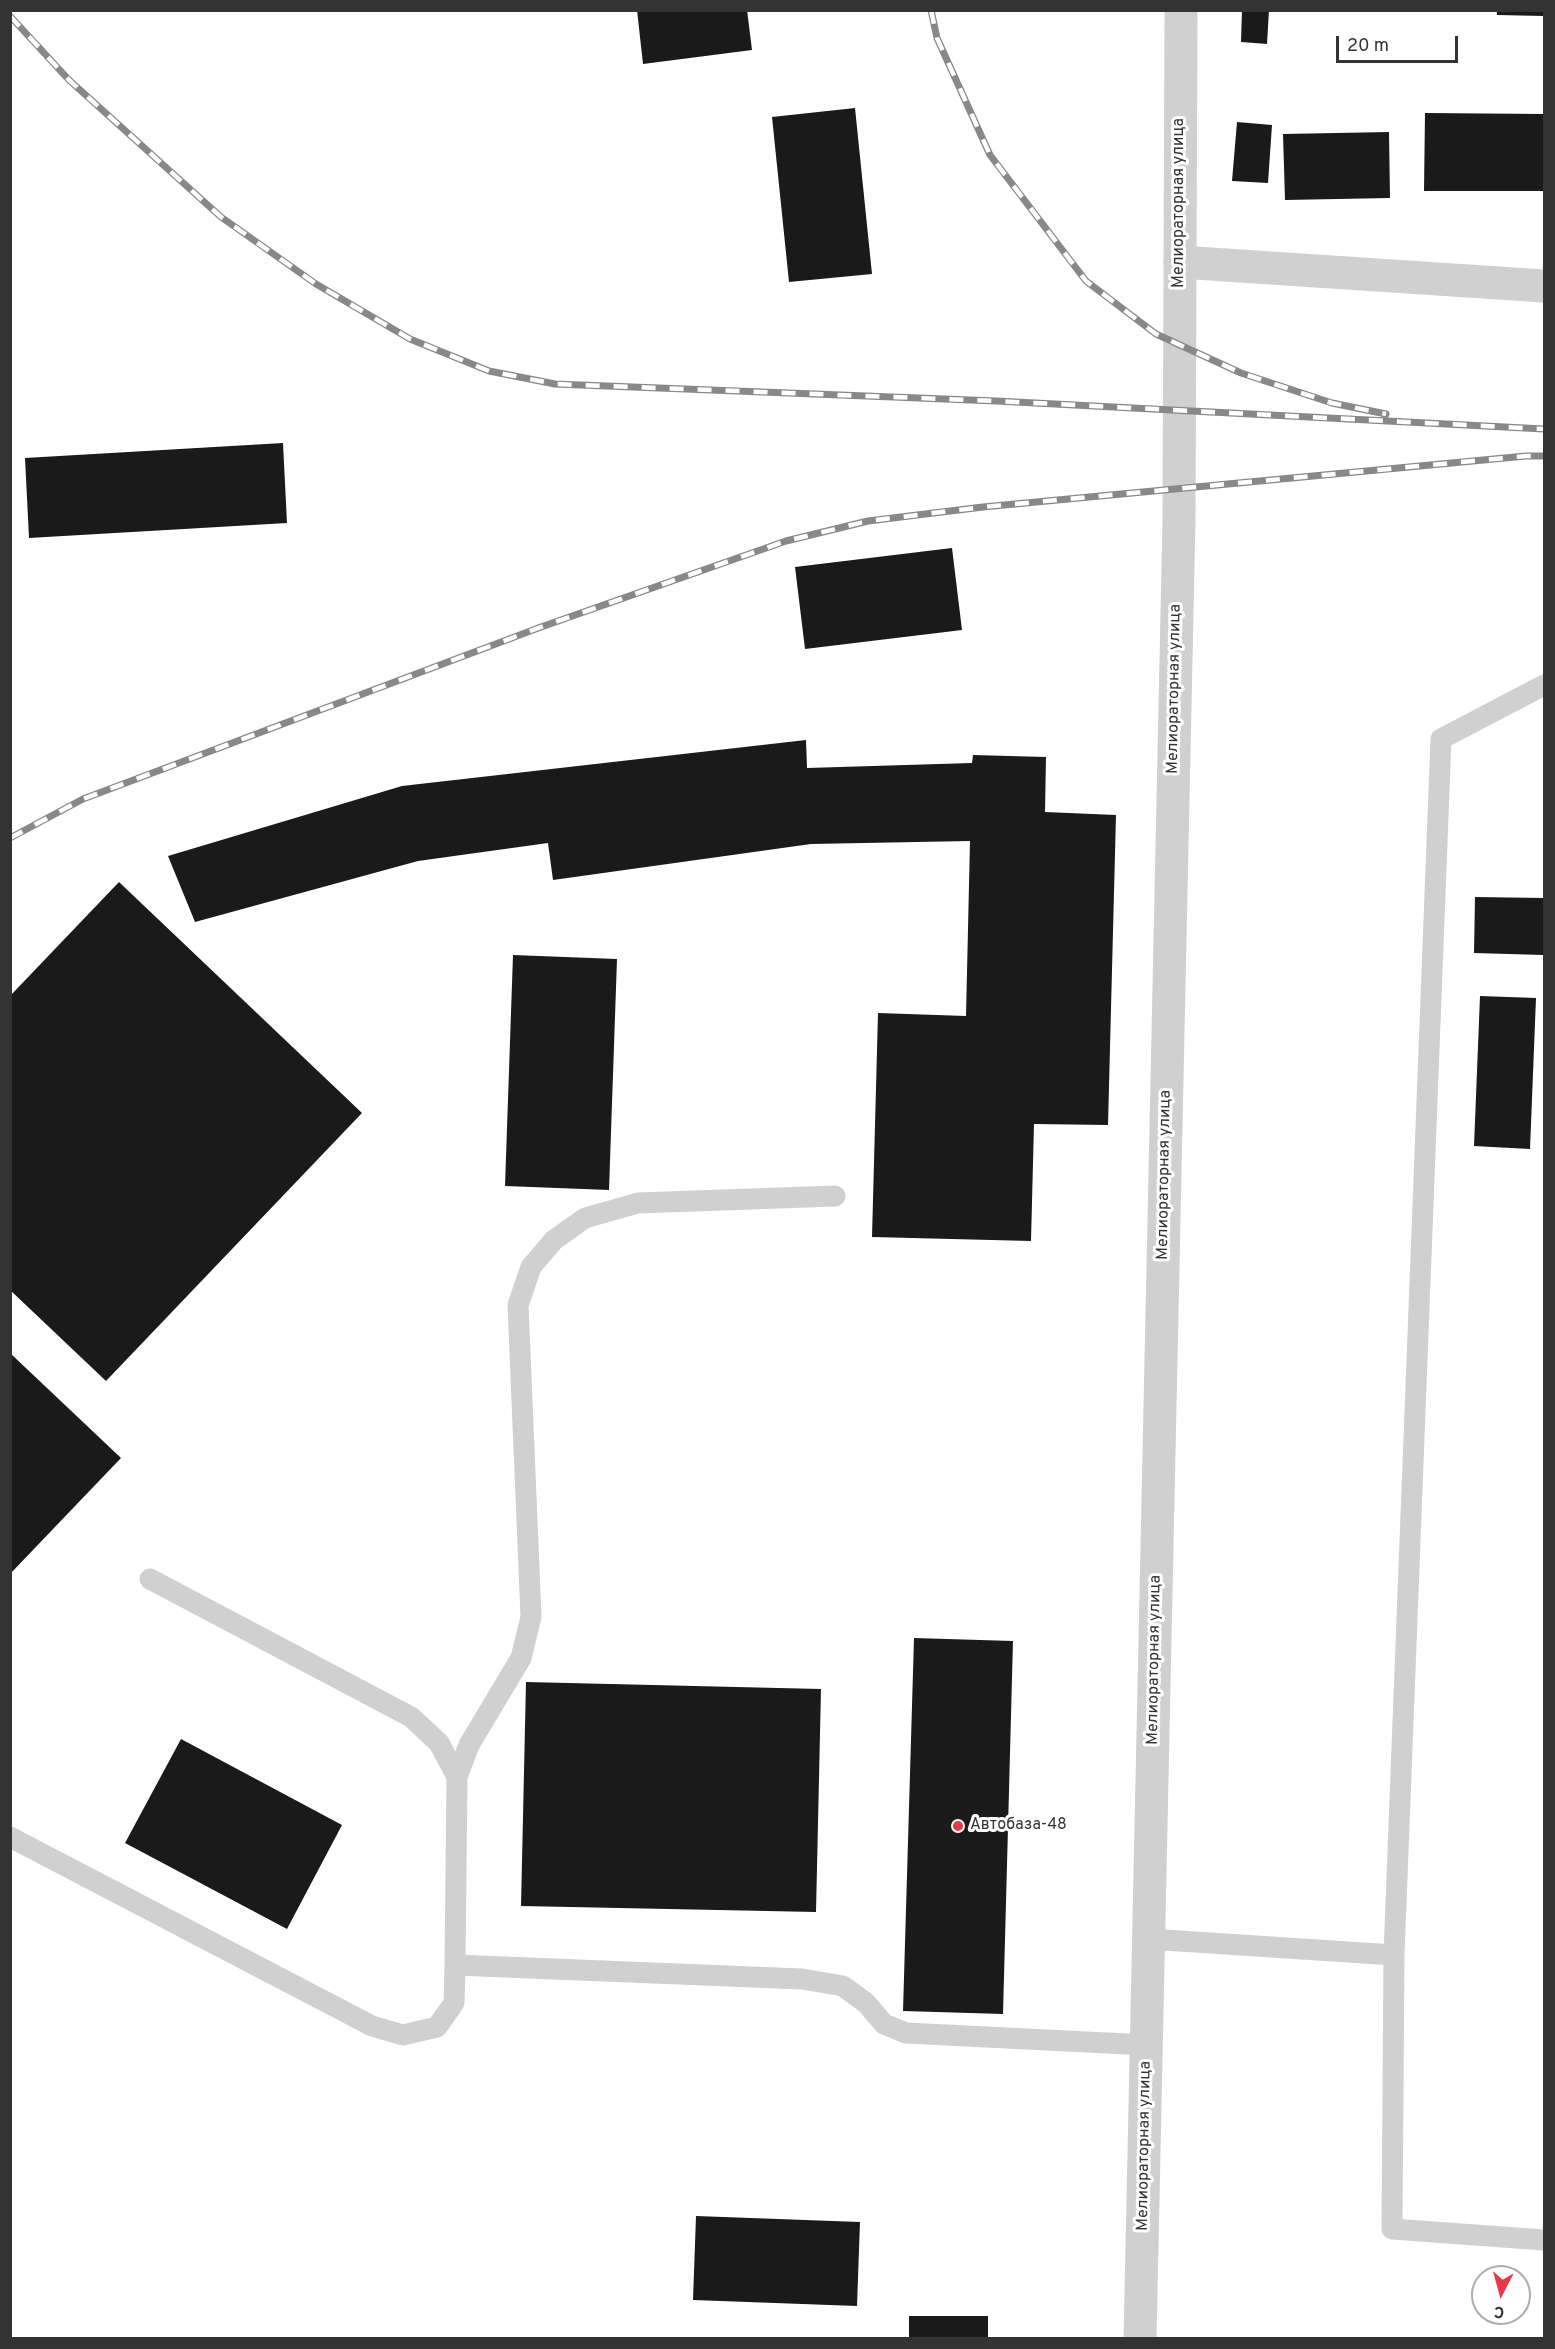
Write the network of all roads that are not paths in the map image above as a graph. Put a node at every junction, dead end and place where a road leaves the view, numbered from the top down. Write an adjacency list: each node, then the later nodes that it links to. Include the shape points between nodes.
1 (1181, 10): 2 (street, Мелиораторная улица)
2 (1180, 262): 3 (street); 9 (street, Мелиораторная улица, via 1179,520)
3 (1545, 286)
4 (1545, 685): 10 (lane, via 1441,740)
5 (835, 1196): 7 (lane, via 638,1203 585,1218 554,1240 531,1267 518,1305 531,1617 521,1658 469,1744)
6 (150, 1579): 7 (lane, via 411,1717 439,1743)
7 (457, 1777): 11 (lane)
8 (10, 1837): 11 (lane, via 372,2026 403,2035 437,2027 454,2003)
9 (1149, 1940): 10 (lane); 12 (street, Мелиораторная улица)
10 (1394, 1955): 13 (lane, via 1392,2229)
11 (455, 1965): 12 (lane, via 802,1979 843,1986 866,2003 884,2024 906,2033)
12 (1147, 2045): 14 (street, Мелиораторная улица)
13 (1545, 2240)
14 (1140, 2338)

